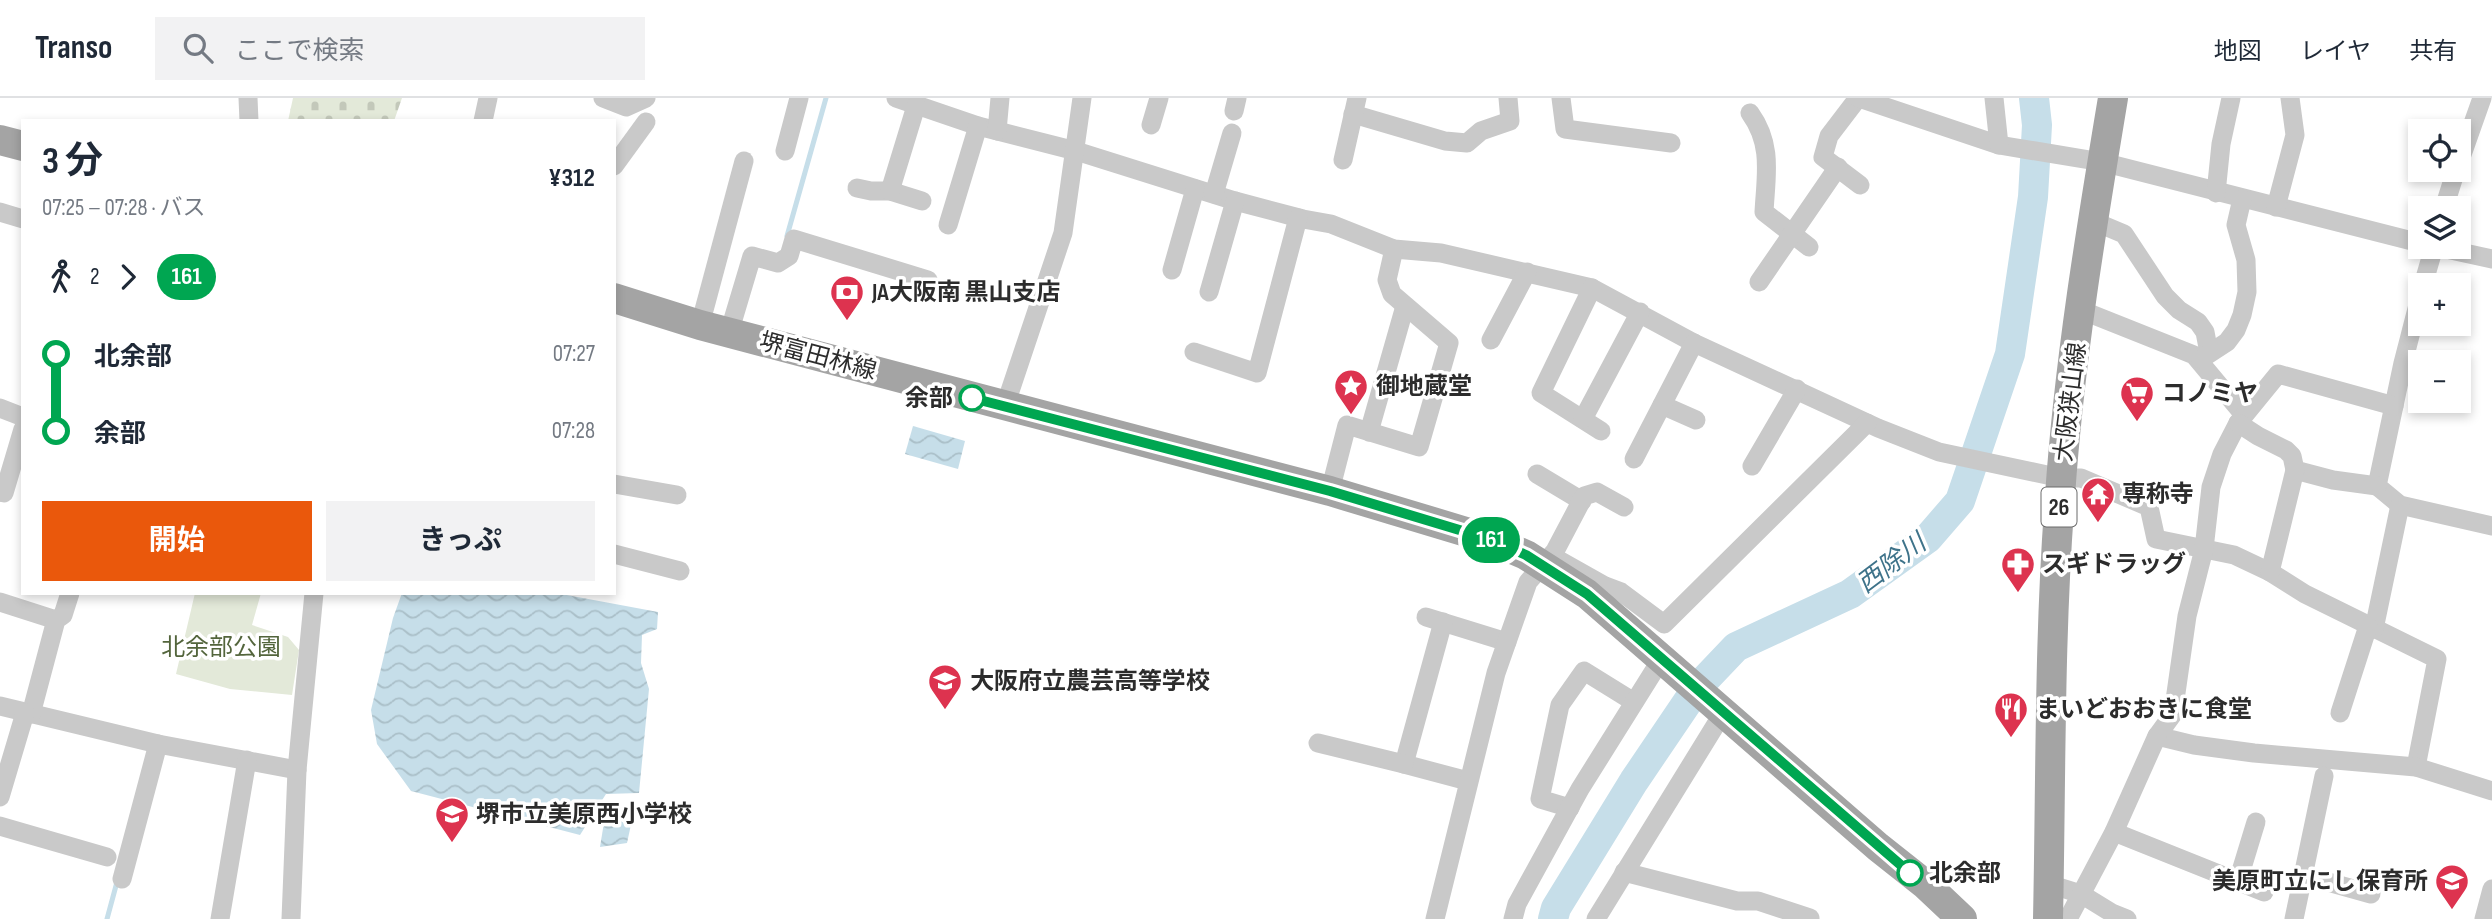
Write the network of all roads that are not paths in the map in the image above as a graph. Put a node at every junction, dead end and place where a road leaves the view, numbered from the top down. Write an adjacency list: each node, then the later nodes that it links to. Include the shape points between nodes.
1 (248, 98): 21 (street)
2 (488, 98): 22 (street)
3 (603, 98): 4 (street, via 626,107)
4 (646, 98)
5 (799, 98): 33 (street)
6 (897, 98): 18 (street)
7 (1000, 98): 27 (street)
8 (1082, 98): 34 (street)
9 (1159, 98): 24 (street)
10 (1508, 98): 19 (street, via 1510,121 1481,131 1467,143 1445,141)
11 (1561, 98): 30 (street, via 1565,129)
12 (1859, 98): 32 (street); 39 (street, via 1829,136 1823,157)
13 (1994, 98): 32 (street)
14 (2113, 98): 37 (main road, 大阪狭山線 / 26)
15 (2231, 98): 44 (street)
16 (2290, 98): 48 (street, via 2295,135)
17 (2482, 98): 26 (street)
18 (916, 106): 25 (street); 42 (street)
19 (1355, 106): 35 (street)
20 (1750, 113): 54 (street, via 1768,152 1764,212)
21 (249, 119)
22 (483, 119)
23 (646, 122): 38 (street)
24 (1151, 125)
25 (978, 126): 27 (street); 53 (street)
26 (2471, 129)
27 (997, 131): 34 (street)
28 (1232, 133): 43 (street)
29 (0, 140): 31 (main road)
30 (1671, 143)
31 (21, 145)
32 (2003, 146): 37 (street)
33 (785, 151)
34 (1076, 151): 43 (street); 80 (street, via 1063,233)
35 (1343, 160)
36 (744, 161): 70 (street)
37 (2102, 162): 44 (street); 52 (main road, 大阪狭山線 / 26)
38 (616, 163)
39 (1838, 167): 40 (street); 54 (street)
40 (1860, 185)
41 (858, 188): 42 (street)
42 (890, 191): 46 (street)
43 (1205, 192): 47 (street); 60 (street)
44 (2216, 193): 45 (street)
45 (2242, 199): 48 (street); 76 (street, via 2236,225 2246,260 2242,315 2227,342)
46 (922, 201)
47 (1235, 201): 51 (street); 65 (street)
48 (2276, 207): 55 (street)
49 (0, 212): 50 (street)
50 (21, 218)
51 (1298, 218): 57 (street, via 1331,224); 75 (street, via 1257,373)
52 (2093, 221): 68 (main road, 大阪狭山線 / 26); 76 (street, via 2124,234 2165,296 2198,322 2205,332)
53 (948, 225)
54 (1792, 235): 56 (street); 63 (street)
55 (2408, 240)
56 (1809, 247)
57 (1394, 249): 61 (street, via 1441,253); 67 (street, via 1387,280 1392,294)
58 (2471, 255): 59 (street)
59 (2492, 259)
60 (1172, 270)
61 (1527, 272): 64 (street); 73 (street)
62 (928, 280): 71 (street, via 794,239 789,256 778,263 752,256)
63 (1759, 282)
64 (1592, 288): 69 (street); 83 (street, via 1541,393)
65 (1209, 292)
66 (616, 299): 70 (main road, 堺富田林線)
67 (1405, 306): 88 (street); 88 (street, via 1448,343 1419,447)
68 (2081, 310): 76 (street); 94 (main road, 大阪狭山線 / 26)
69 (1640, 312): 74 (street); 83 (street)
70 (700, 325): 71 (main road, 堺富田林線)
71 (729, 333): 80 (main road, 堺富田林線)
72 (2411, 336): 79 (street)
73 (1492, 340)
74 (1694, 343): 77 (street); 78 (street)
75 (1194, 352)
76 (2204, 357): 84 (street)
77 (1797, 390): 86 (street); 91 (street)
78 (1662, 405): 85 (street); 90 (street)
79 (2394, 406): 84 (street, via 2278,374); 95 (street)
80 (1005, 407): 97 (main road, 堺富田林線)
81 (0, 408): 82 (street)
82 (21, 415)
83 (1583, 419): 87 (street)
84 (2241, 419): 92 (street, via 2258,436 2286,450); 105 (street, via 2211,486)
85 (1696, 420)
86 (1867, 423): 94 (street, via 1945,453); 107 (street, via 1664,624 1620,592)
87 (1601, 431)
88 (1368, 432): 97 (street, via 1347,425)
89 (21, 435): 98 (street)
90 (1634, 459)
91 (1752, 466)
92 (2295, 470): 95 (street); 109 (street)
93 (1537, 474): 101 (street)
94 (2061, 478): 105 (street, via 2081,478 2150,507 2156,538); 142 (main road, 大阪狭山線 / 26)
95 (2377, 486): 102 (street)
96 (616, 487): 99 (street)
97 (1330, 491): 107 (main road, 堺富田林線)
98 (2, 492): 100 (street)
99 (677, 495)
100 (21, 500)
101 (1582, 500): 103 (street, via 1597,492); 107 (street)
102 (2400, 505): 104 (street); 114 (street)
103 (1624, 507)
104 (2492, 526)
105 (2204, 549): 109 (street, via 2234,555); 122 (street, via 2173,714)
106 (616, 555): 108 (street)
107 (1546, 560): 115 (street, via 1528,582); 116 (main road, 堺富田林線)
108 (680, 571)
109 (2270, 572): 114 (street)
110 (69, 595): 113 (street)
111 (314, 595): 128 (street)
112 (0, 602): 113 (street)
113 (56, 621): 120 (street)
114 (2371, 628): 121 (street); 127 (street, via 2437,659)
115 (1507, 642): 126 (street, via 1435,620); 130 (street)
116 (1665, 661): 117 (street); 119 (main road, 堺富田林線)
117 (1634, 702): 133 (street); 133 (street, via 1584,671 1560,705 1540,799)
118 (0, 706): 120 (street)
119 (1719, 710): 138 (street); 153 (main road, 堺富田林線)
120 (28, 713): 124 (street); 132 (street)
121 (2340, 713)
122 (2157, 736): 127 (street, via 2253,753); 136 (street)
123 (1318, 743): 126 (street)
124 (158, 744): 125 (street); 140 (street)
125 (247, 760): 128 (street); 148 (street)
126 (1405, 764): 130 (street)
127 (2416, 766): 131 (street)
128 (297, 771): 149 (street)
129 (2324, 776): 139 (street)
130 (1468, 781): 150 (street)
131 (2492, 791)
132 (0, 797)
133 (1570, 808): 151 (street)
134 (2256, 822): 141 (street)
135 (0, 827): 137 (street)
136 (2114, 832): 141 (street); 145 (street)
137 (107, 857)
138 (1624, 872): 147 (street, via 1737,901 1758,901); 152 (street)
139 (2303, 874): 146 (street); 157 (street)
140 (122, 879)
141 (2238, 881): 144 (street)
142 (2049, 884): 145 (street); 154 (main road, 大阪狭山線 / 26)
143 (2492, 889): 158 (street)
144 (2264, 892)
145 (2081, 894): 155 (street); 156 (street)
146 (2371, 894)
147 (1810, 918)
148 (220, 919)
149 (291, 919)
150 (1435, 919)
151 (1513, 919)
152 (1596, 919)
153 (1962, 919)
154 (2048, 919)
155 (2068, 919)
156 (2127, 919)
157 (2294, 919)
158 (2484, 919)

